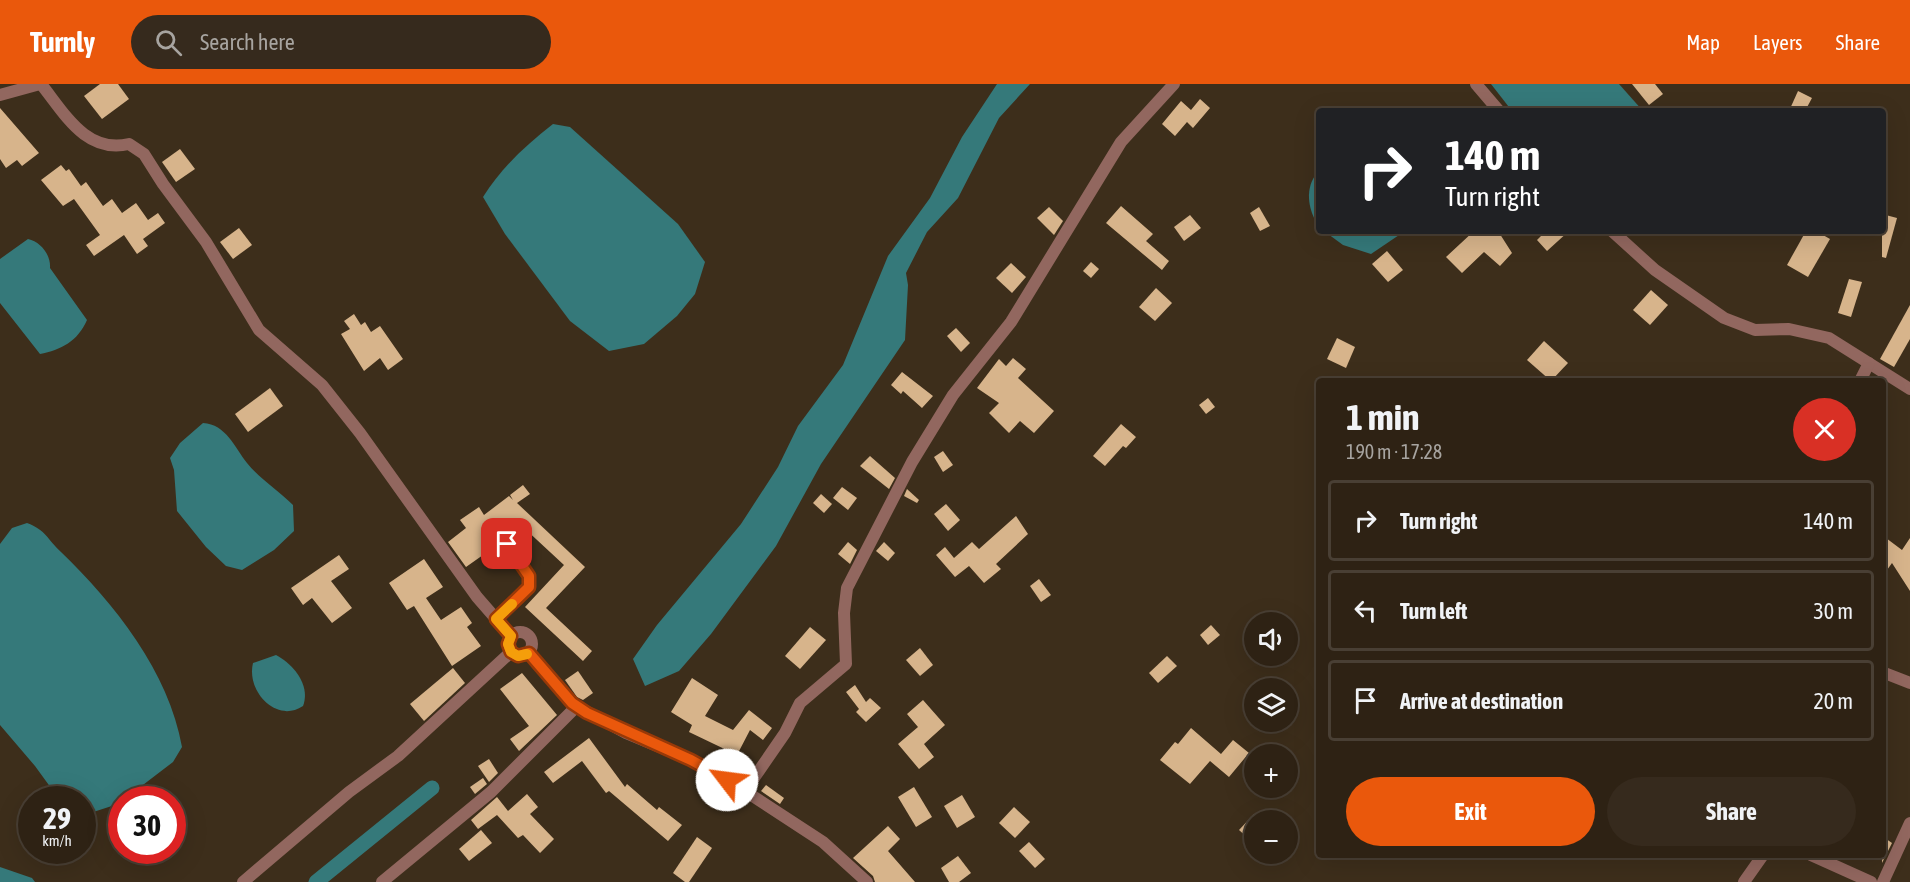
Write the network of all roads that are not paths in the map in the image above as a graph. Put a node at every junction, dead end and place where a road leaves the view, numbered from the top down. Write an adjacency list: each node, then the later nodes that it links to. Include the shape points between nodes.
1 (40, 84): 4 (street); 11 (street, via 71,122 91,139 102,146 129,144 144,154 206,242 259,330 322,385)
2 (1174, 84): 18 (street, via 1115,151 1011,322 953,395 912,462 847,588 846,664 800,703)
3 (1476, 84): 5 (street)
4 (0, 95)
5 (1496, 108)
6 (1615, 234): 7 (street, via 1655,270 1724,318 1755,330 1790,329 1829,338)
7 (1869, 363): 8 (street); 9 (street)
8 (1862, 378)
9 (1910, 389)
10 (507, 544): 11 (lane, via 529,576 529,587)
11 (496, 619): 12 (street)
12 (511, 636): 13 (street); 14 (street, via 518,632 530,636)
13 (511, 652): 14 (street, via 518,656); 22 (street, via 398,756)
14 (529, 653): 17 (street)
15 (1886, 674): 16 (street)
16 (1910, 683)
17 (577, 706): 18 (street, via 626,733 691,760); 23 (street, via 491,792)
18 (745, 791): 24 (street, via 824,842)
19 (1910, 823): 27 (street)
20 (1761, 858): 25 (street)
21 (1818, 858): 26 (street)
22 (243, 882)
23 (382, 882)
24 (867, 882)
25 (1744, 882)
26 (1871, 882)
27 (1883, 882)

